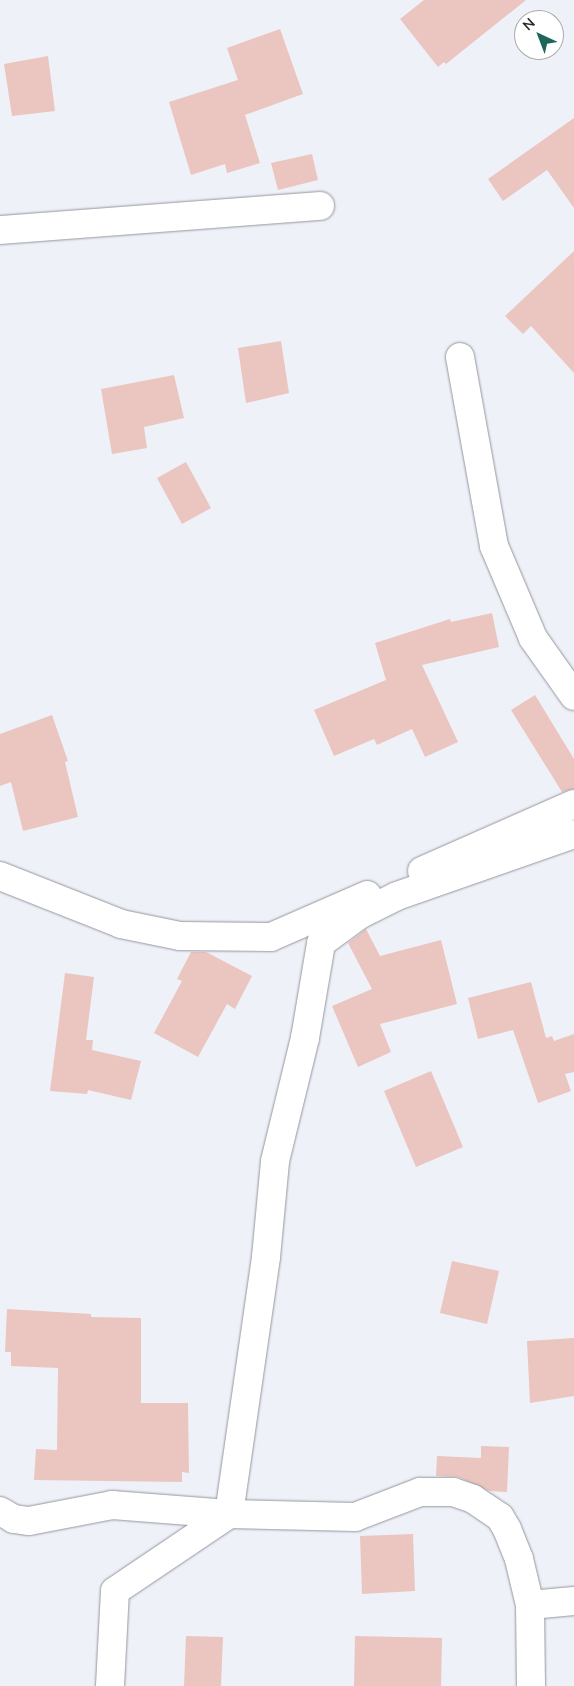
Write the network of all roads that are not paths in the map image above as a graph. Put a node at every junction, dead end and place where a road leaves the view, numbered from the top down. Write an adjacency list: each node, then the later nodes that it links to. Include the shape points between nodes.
1 (320, 206): 2 (street)
2 (0, 230)
3 (460, 357): 4 (street, via 494,546 533,638)
4 (574, 696)
5 (574, 804): 7 (street, via 271,937 180,936 121,924)
6 (574, 834): 9 (street, via 397,896 359,915 321,943 305,1038 275,1161 266,1256)
7 (0, 876)
8 (0, 1510): 9 (street, via 14,1519 29,1521 112,1505)
9 (229, 1514): 11 (street, via 355,1517 420,1492 453,1492 473,1498 500,1517 519,1559); 12 (street, via 115,1591)
10 (574, 1601): 11 (street)
11 (530, 1605): 13 (street)
12 (110, 1686)
13 (531, 1686)

